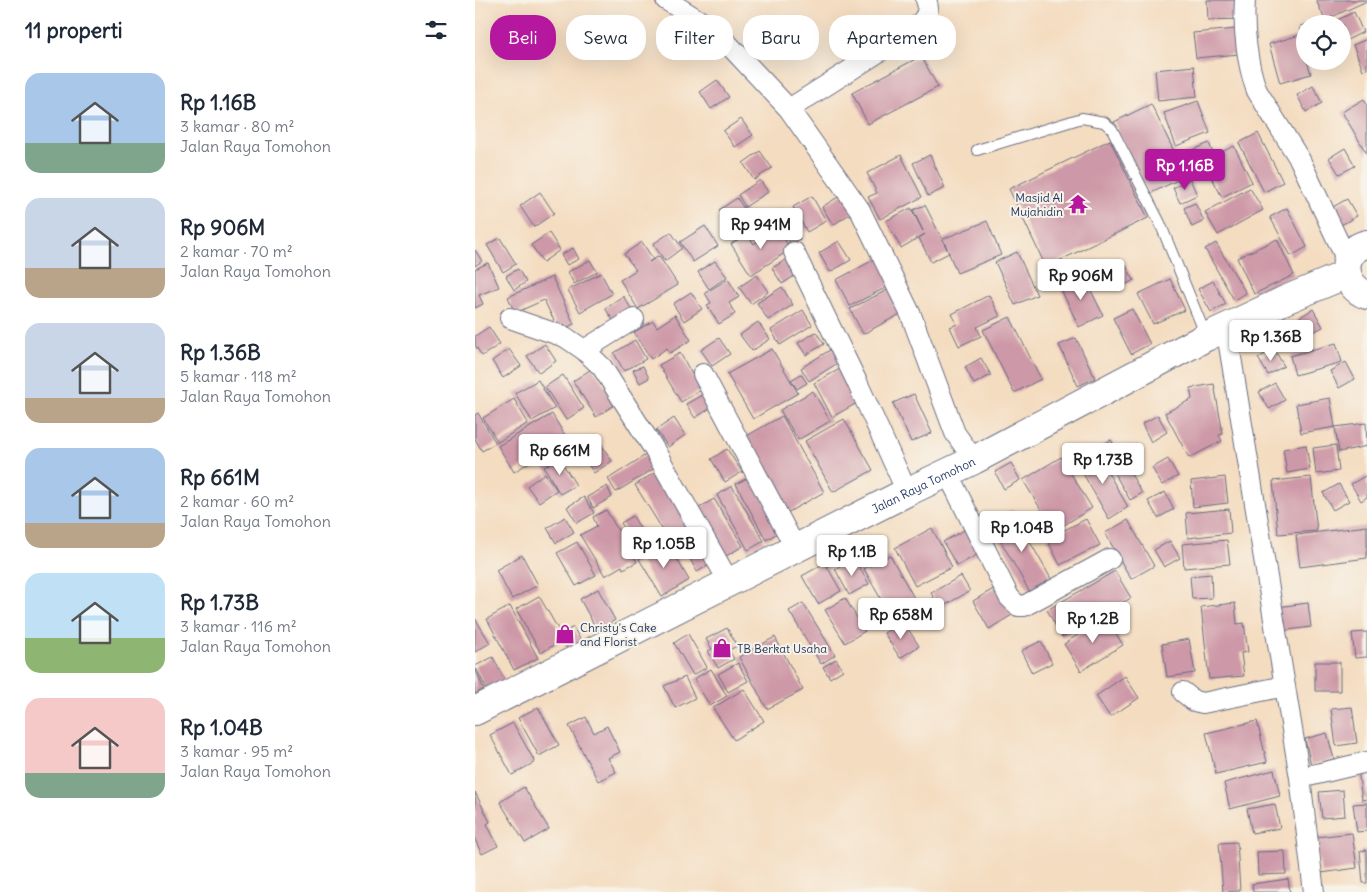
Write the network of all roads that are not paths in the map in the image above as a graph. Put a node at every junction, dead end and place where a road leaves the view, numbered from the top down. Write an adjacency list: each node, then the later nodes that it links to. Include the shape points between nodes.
1 (666, 0): 4 (street, via 705,24 728,44)
2 (926, 0): 4 (street, via 927,13 922,22 907,34)
3 (1245, 0): 7 (street, via 1244,25 1252,79 1257,91 1300,160 1344,254)
4 (789, 109): 14 (street, via 860,210 911,314 955,433)
5 (977, 150): 11 (lane, via 1082,118 1104,122 1112,129)
6 (794, 252): 16 (street)
7 (1354, 259): 8 (highway, via 1353,288); 11 (highway, Jalan Raya Tomohon, via 1285,300)
8 (1367, 295)
9 (510, 318): 12 (street, via 565,337)
10 (634, 319): 12 (street)
11 (1216, 332): 14 (highway, Jalan Raya Tomohon); 20 (street)
12 (584, 350): 19 (street, via 602,367 626,403)
13 (703, 374): 17 (street)
14 (974, 460): 15 (highway, Jalan Raya Tomohon)
15 (948, 474): 16 (highway, Jalan Raya Tomohon); 18 (street, via 1009,598 1019,606)
16 (907, 492): 17 (highway, Jalan Raya Tomohon)
17 (796, 549): 19 (highway, Jalan Raya Tomohon)
18 (1110, 559)
19 (729, 582): 22 (highway, Jalan Raya Tomohon)
20 (1285, 686): 21 (street, via 1203,703 1194,701); 24 (street)
21 (1183, 692)
22 (475, 711)
23 (1367, 762): 24 (street)
24 (1300, 778): 25 (street)
25 (1314, 892)

